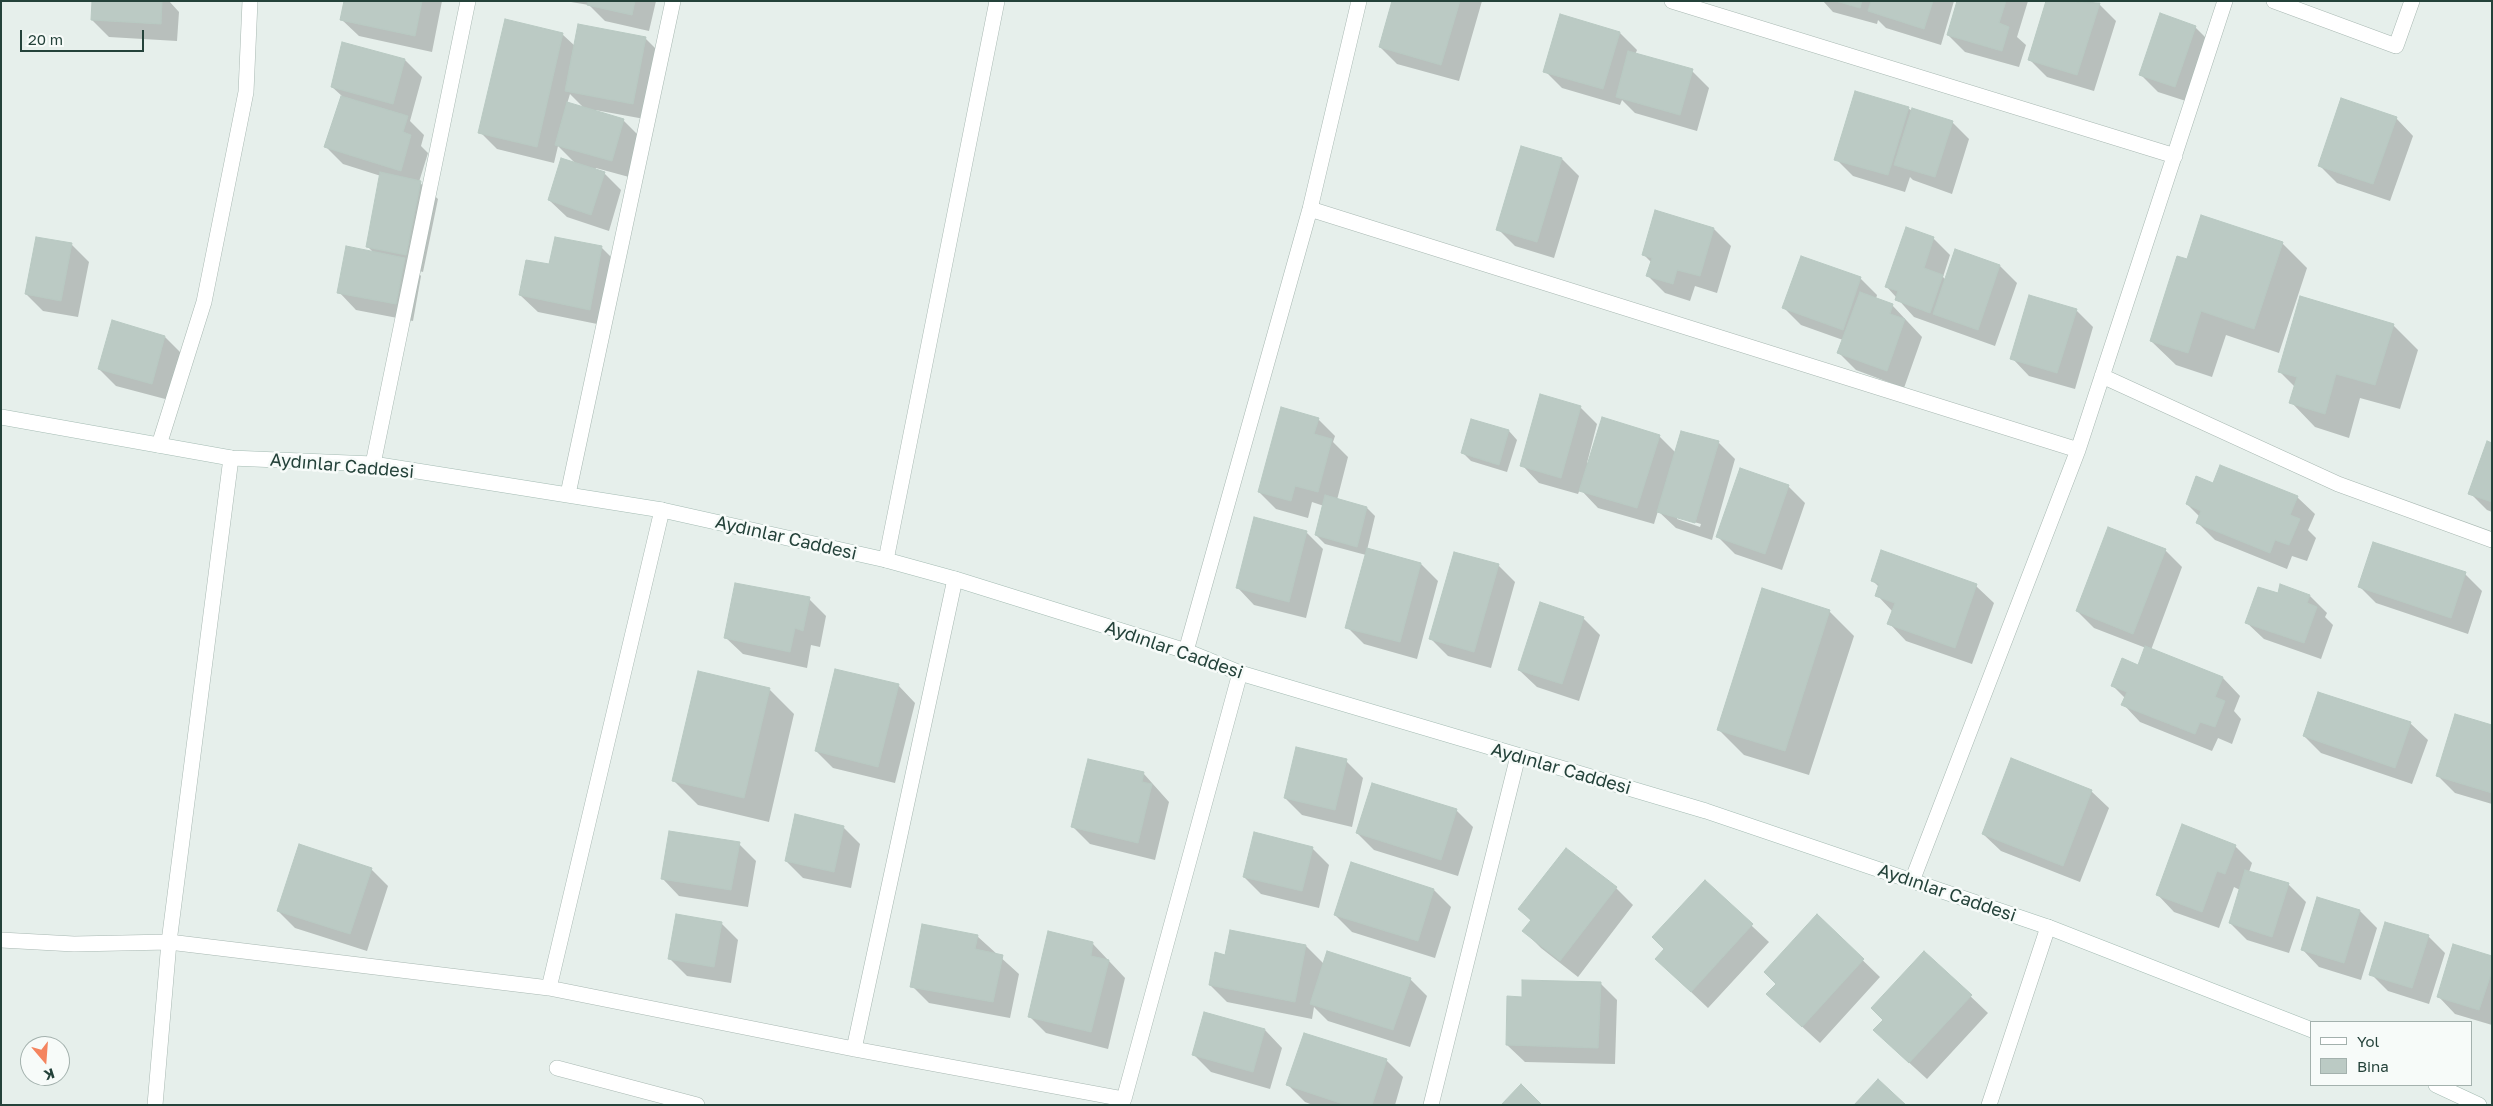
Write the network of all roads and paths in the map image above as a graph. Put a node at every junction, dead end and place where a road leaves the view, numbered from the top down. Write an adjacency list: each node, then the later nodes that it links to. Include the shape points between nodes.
1 (250, 1): 14 (street, via 246,92 204,302)
2 (468, 1): 17 (street)
3 (673, 1): 18 (street)
4 (997, 1): 21 (street)
5 (1359, 1): 11 (street)
6 (1672, 1): 10 (street)
7 (2225, 1): 10 (street)
8 (2274, 1): 9 (street, via 2396,46)
9 (2412, 1)
10 (2174, 156): 12 (street)
11 (1310, 209): 15 (street); 23 (street)
12 (2102, 376): 15 (street); 20 (street, via 2338,484)
13 (1, 417): 14 (street, Aydınlar Caddesi)
14 (159, 445): 16 (street, Aydınlar Caddesi)
15 (2078, 450): 26 (street)
16 (231, 458): 17 (street, Aydınlar Caddesi); 29 (street)
17 (373, 464): 18 (street, Aydınlar Caddesi)
18 (568, 494): 19 (street, Aydınlar Caddesi)
19 (662, 510): 21 (street, Aydınlar Caddesi); 30 (street)
20 (2492, 540)
21 (886, 560): 22 (street, Aydınlar Caddesi)
22 (955, 578): 23 (street, Aydınlar Caddesi); 32 (street)
23 (1186, 651): 24 (street, Aydınlar Caddesi)
24 (1240, 673): 25 (street, Aydınlar Caddesi); 32 (street, via 1124,1099)
25 (1518, 756): 26 (street, Aydınlar Caddesi, via 1706,812); 37 (street)
26 (1912, 881): 27 (street, Aydınlar Caddesi)
27 (2048, 927): 31 (street, Aydınlar Caddesi); 38 (street)
28 (1, 940): 29 (street, via 74,944)
29 (169, 942): 30 (street); 35 (street)
30 (549, 988): 32 (street)
31 (2310, 1029)
32 (854, 1049)
33 (557, 1068): 36 (street)
34 (2438, 1086): 39 (street)
35 (156, 1105)
36 (697, 1105)
37 (1431, 1105)
38 (1989, 1105)
39 (2479, 1105)

